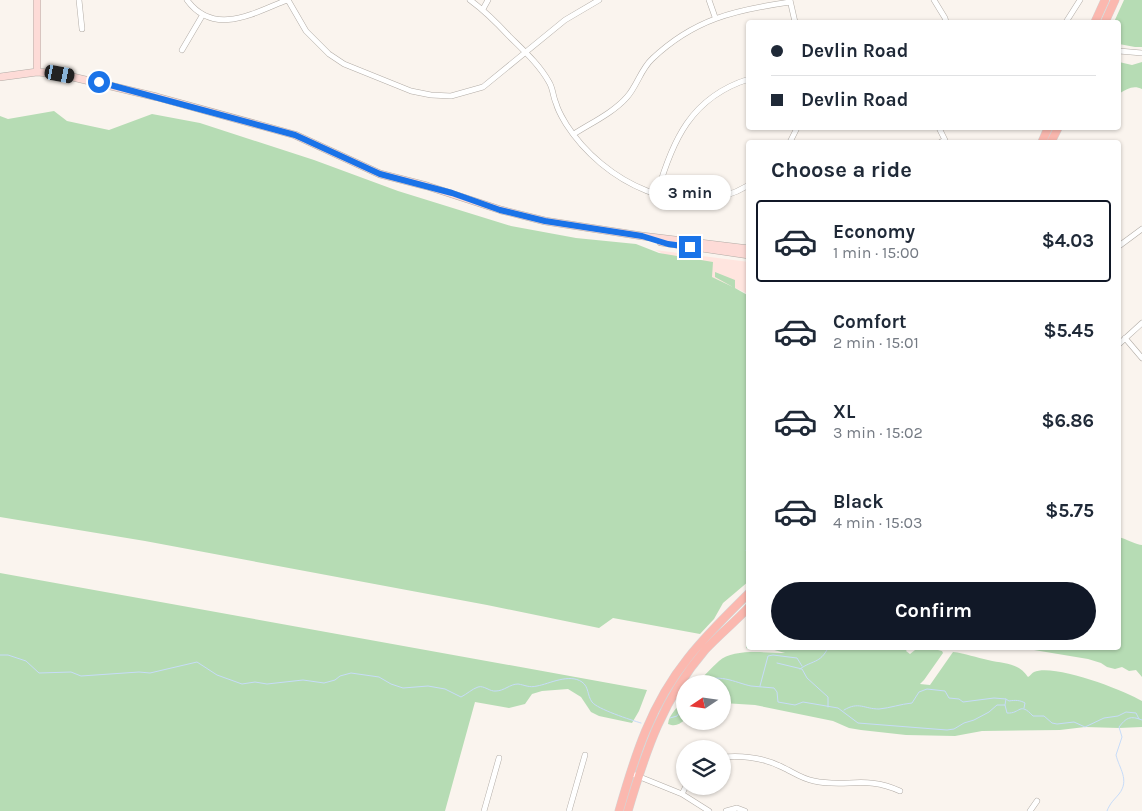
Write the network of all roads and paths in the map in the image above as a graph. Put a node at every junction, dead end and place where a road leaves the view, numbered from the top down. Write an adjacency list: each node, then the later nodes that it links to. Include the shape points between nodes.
1 (38, 0): 27 (main road)
2 (79, 0): 22 (street)
3 (187, 0): 15 (street)
4 (288, 0): 15 (street, via 237,19); 25 (street, via 306,31 344,64 431,95 451,96 483,87)
5 (470, 0): 14 (street)
6 (488, 0): 14 (street)
7 (600, 0): 25 (street, via 565,20)
8 (709, 0): 16 (street)
9 (934, 0): 18 (street)
10 (1080, 0): 19 (street)
11 (1105, 0): 20 (main road)
12 (1115, 0): 21 (main road)
13 (790, 1): 16 (street); 17 (street)
14 (482, 9): 25 (street)
15 (202, 16): 23 (street)
16 (715, 17): 30 (street, via 664,48 650,60 627,97)
17 (795, 20)
18 (946, 20)
19 (1067, 20)
20 (1096, 20)
21 (1106, 20)
22 (82, 29)
23 (182, 50)
24 (1121, 51): 26 (street)
25 (526, 52): 30 (street, via 550,83 561,115)
26 (1142, 53)
27 (37, 72): 28 (main road); 34 (main road, via 80,77 295,135 380,174 509,212)
28 (0, 77)
29 (746, 80): 32 (street, via 720,92 689,119 676,140)
30 (574, 134): 32 (street, via 611,172 634,187)
31 (746, 187): 32 (street, via 715,199 691,201)
32 (657, 194)
33 (1142, 229): 35 (street)
34 (642, 236): 36 (main road); 37 (main road, via 674,245)
35 (1121, 245)
36 (746, 249)
37 (746, 255)
38 (1142, 323): 39 (street)
39 (1125, 338): 40 (street); 41 (street)
40 (1121, 342)
41 (1142, 358)
42 (746, 596): 47 (main road, via 687,658 671,682 647,725)
43 (746, 610): 48 (main road, via 705,650 680,683 652,736)
44 (585, 755): 54 (street)
45 (731, 756): 49 (street, via 767,761 813,781 869,781)
46 (499, 758): 53 (street)
47 (630, 773): 48 (street); 55 (main road)
48 (638, 777): 50 (street); 56 (main road)
49 (900, 790)
50 (676, 792)
51 (684, 795): 57 (street)
52 (1037, 801): 60 (street)
53 (484, 811)
54 (569, 811)
55 (619, 811)
56 (628, 811)
57 (709, 811)
58 (726, 811): 59 (street, via 737,808)
59 (745, 811)
60 (1030, 811)

